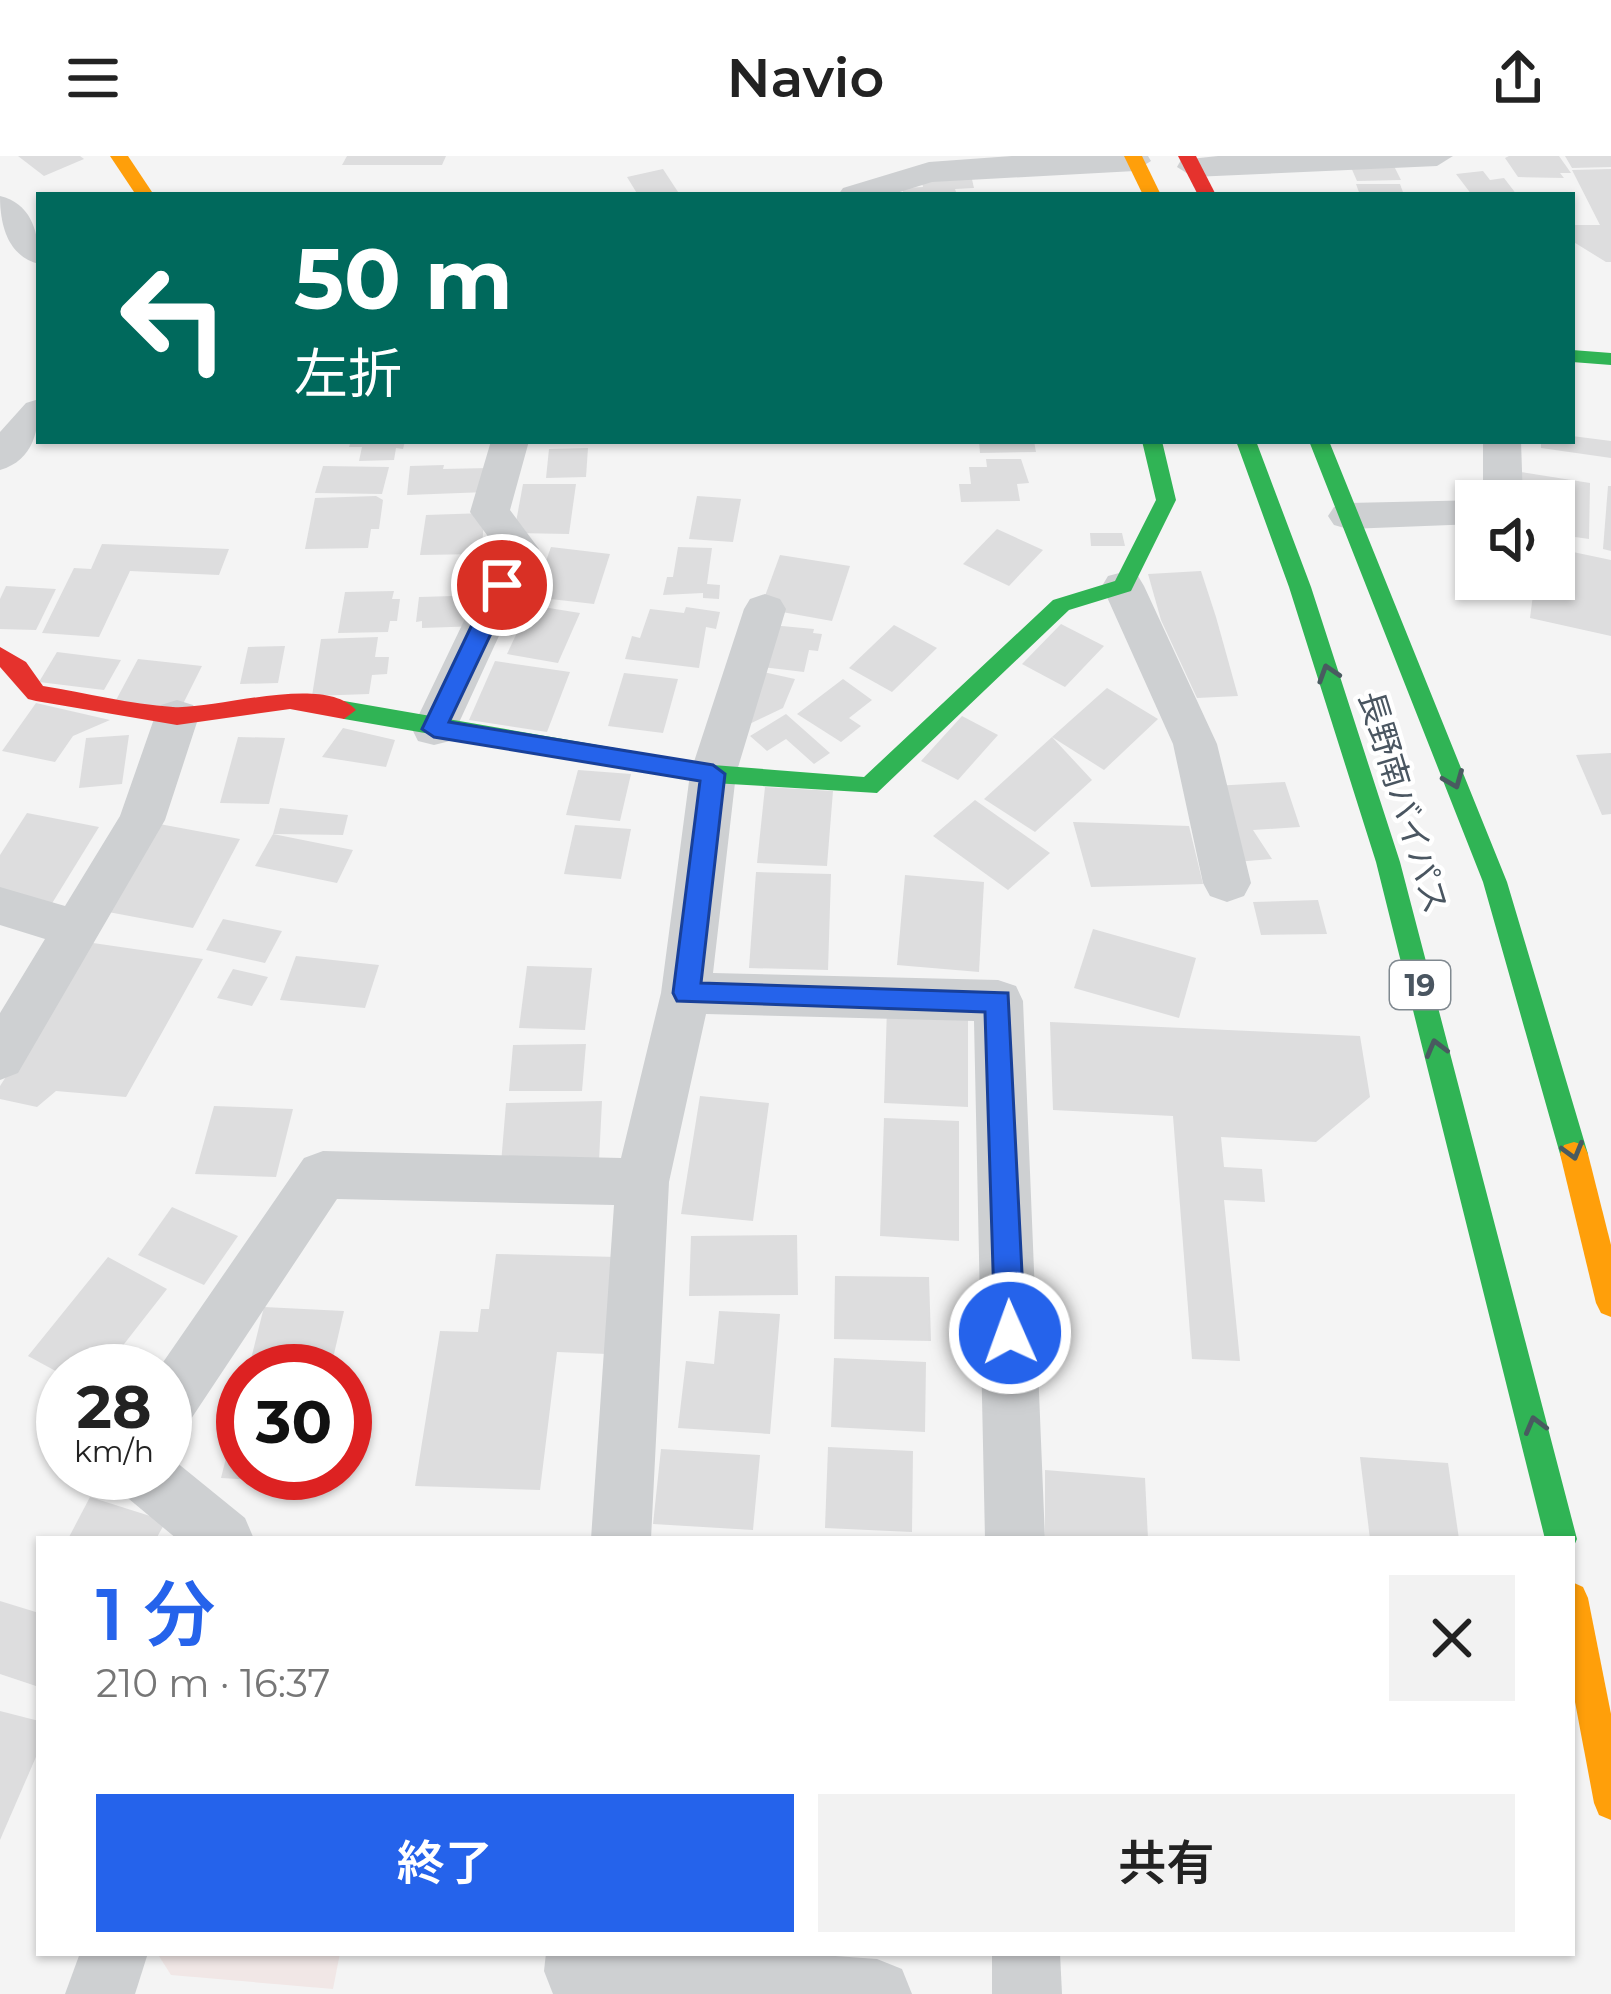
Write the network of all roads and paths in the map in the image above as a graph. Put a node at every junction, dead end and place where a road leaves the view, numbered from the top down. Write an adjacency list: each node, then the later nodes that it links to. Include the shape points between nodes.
1 (119, 156): 5 (main road)
2 (1437, 156): 4 (street)
3 (1134, 159): 6 (street, via 929,172); 7 (main road)
4 (1196, 173)
5 (143, 192)
6 (865, 192)
7 (1150, 192)
8 (0, 206): 9 (street)
9 (36, 250)
10 (1575, 356): 11 (main road)
11 (1611, 359)
12 (36, 415): 18 (street)
13 (509, 444): 26 (street, via 490,512 520,549)
14 (1153, 444): 22 (main road, via 1166,500)
15 (1247, 444): 40 (main road, 長野南バイパス / 19, one-way to 15, via 1388,862)
16 (1320, 444): 21 (main road, 長野南バイパス)
17 (1502, 444): 19 (street)
18 (0, 457)
19 (1503, 480)
20 (1455, 512): 21 (street)
21 (1348, 516): 34 (main road, 長野南バイパス, one-way to 34, via 1495,881)
22 (1123, 586): 27 (main road, via 1060,605 869,787); 28 (street, via 1196,744)
23 (765, 609): 27 (street)
24 (0, 655): 25 (main road, via 36,693)
25 (178, 716): 26 (main road, via 290,701); 30 (street, via 142,820)
26 (434, 729): 27 (main road)
27 (713, 774): 31 (street)
28 (1227, 883)
29 (0, 906): 30 (street)
30 (79, 930): 32 (street)
31 (686, 993): 33 (street); 39 (street, via 998,1001)
32 (0, 1058)
33 (642, 1182): 35 (street, via 323,1175); 38 (street)
34 (1611, 1303)
35 (192, 1368)
36 (177, 1500): 37 (street)
37 (220, 1536)
38 (621, 1536)
39 (1015, 1536)
40 (1560, 1536)
41 (1575, 1614): 42 (main road)
42 (1611, 1803)
43 (113, 1956): 46 (street)
44 (580, 1956): 47 (street, via 578,1971)
45 (1026, 1956): 48 (street)
46 (100, 1994)
47 (877, 1994)
48 (1027, 1994)

